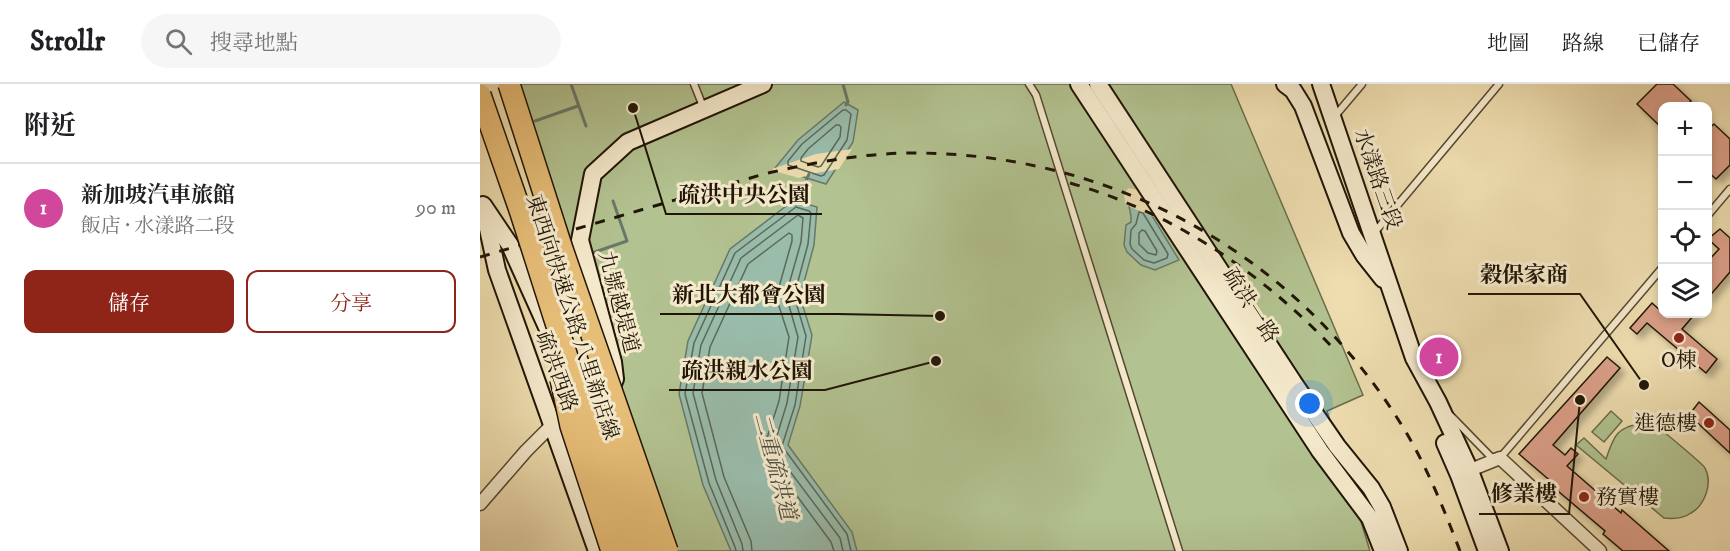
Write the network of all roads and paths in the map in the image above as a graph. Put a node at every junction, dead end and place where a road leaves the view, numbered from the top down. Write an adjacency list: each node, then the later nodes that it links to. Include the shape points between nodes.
1 (496, 84): 31 (highway, 東西向快速公路 八里新店線, bridge)
2 (509, 84): 32 (highway, bridge)
3 (694, 84): 13 (lane)
4 (763, 84): 13 (street, 九號越堤道)
5 (1029, 84): 33 (lane, via 1036,95)
6 (1079, 84): 34 (street, 疏洪一路, via 1320,451 1370,518)
7 (1098, 84): 35 (street, 疏洪一路, via 1336,446 1371,488)
8 (1285, 84): 21 (street, via 1303,106 1351,232)
9 (1322, 84): 14 (street, 水漾路三段)
10 (1362, 84): 14 (lane)
11 (1499, 84): 18 (lane)
12 (480, 95): 19 (highway, 東西向快速公路 八里新店線, bridge)
13 (704, 109): 16 (street, 九號越堤道, via 628,142 592,174 580,240 613,362 615,379 607,392 590,398 576,395 510,244)
14 (1334, 117): 18 (street, 水漾路三段)
15 (1730, 189): 17 (lane)
16 (481, 203): 24 (street, 疏洪西路, via 497,270)
17 (1711, 210)
18 (1373, 234): 21 (street, 水漾路三段)
19 (538, 270): 29 (highway, bridge, via 571,426); 30 (highway, 東西向快速公路 八里新店線, bridge)
20 (1658, 273): 25 (lane)
21 (1391, 289): 22 (street, 水漾路三段)
22 (1414, 358): 23 (street); 26 (street, via 1415,374)
23 (1438, 402): 25 (lane, via 1491,457); 26 (street)
24 (553, 424): 27 (street); 28 (street, 疏洪西路)
25 (1500, 458): 26 (street); 38 (street)
26 (1464, 473): 36 (street); 37 (street)
27 (480, 504)
28 (597, 551)
29 (612, 551)
30 (629, 551)
31 (649, 551)
32 (667, 551)
33 (1179, 551)
34 (1383, 551)
35 (1399, 551)
36 (1487, 551)
37 (1500, 551)
38 (1600, 551)

